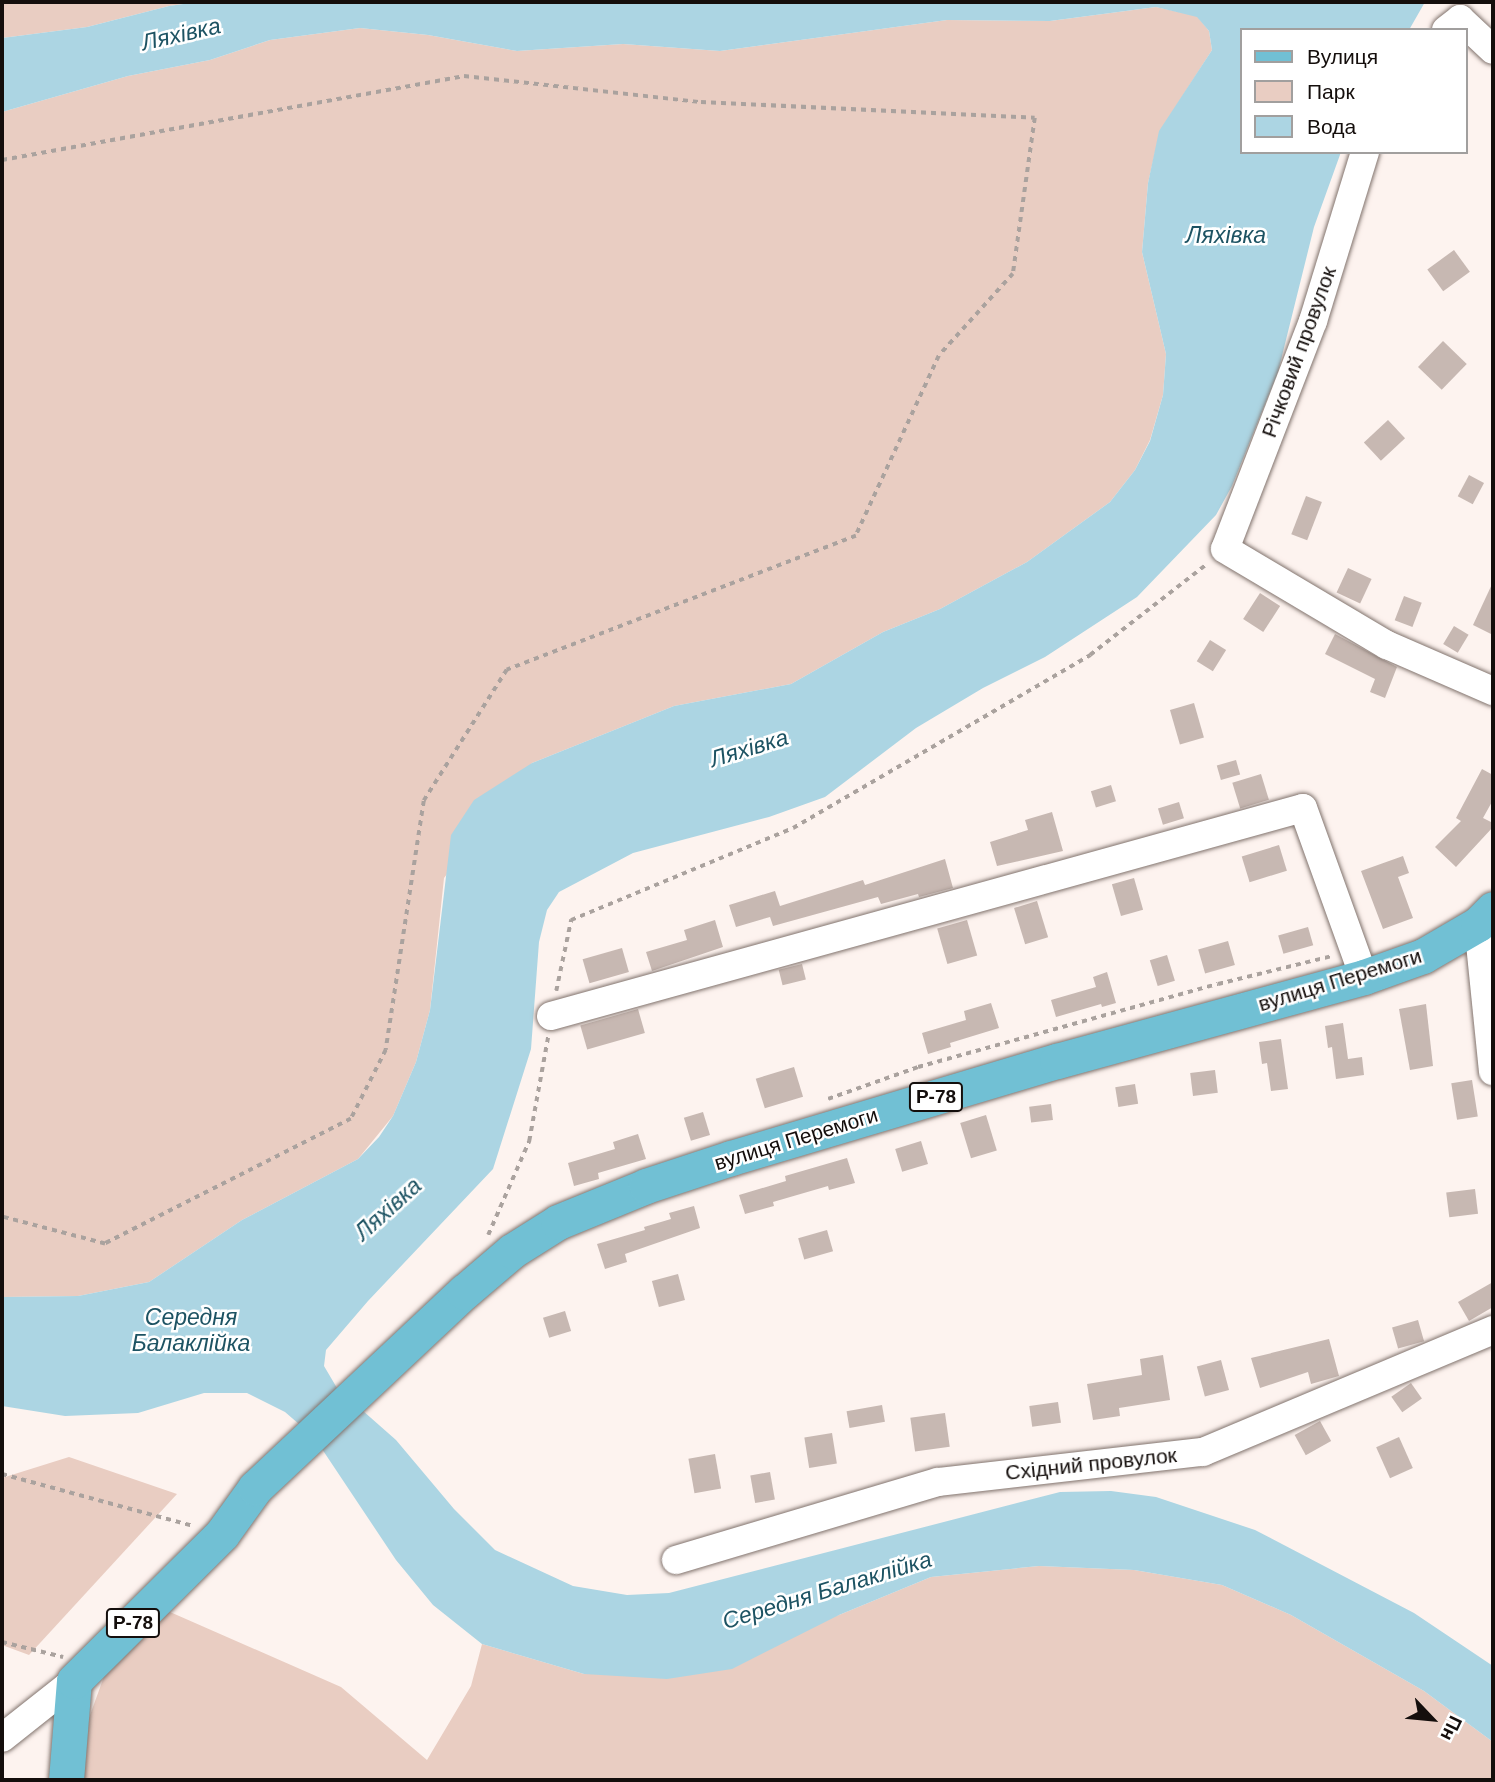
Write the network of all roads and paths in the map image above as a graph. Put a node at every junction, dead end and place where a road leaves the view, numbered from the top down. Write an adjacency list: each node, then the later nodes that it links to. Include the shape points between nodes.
1 (1467, 33): 2 (street)
2 (1493, 50)
3 (1364, 154): 5 (street, Річковий провулок, via 1313,321)
4 (2, 160): 11 (path, via 464,76 701,103 1035,118 1013,274 939,356 856,536 507,670 424,801 386,1050 351,1119 105,1244)
5 (1226, 549): 6 (street, via 1387,645); 9 (path, via 1090,656 793,828 571,920)
6 (1493, 691)
7 (1486, 917): 8 (main road, вулиця Перемоги / Р-78, via 1423,956); 10 (street)
8 (1364, 977): 9 (street, via 1303,808); 15 (main road, вулиця Перемоги / Р-78, via 1057,1061 731,1158 558,1222 512,1251 409,1343 255,1488)
9 (551, 1016): 12 (path, via 529,1141)
10 (1493, 1071)
11 (2, 1217)
12 (486, 1241)
13 (1493, 1330): 16 (street, Східний провулок, via 1203,1452 938,1482)
14 (2, 1474): 15 (path)
15 (222, 1534): 18 (main road, Р-78)
16 (676, 1560)
17 (2, 1642): 18 (path)
18 (83, 1673): 19 (street); 20 (main road)
19 (2, 1738)
20 (66, 1780)

